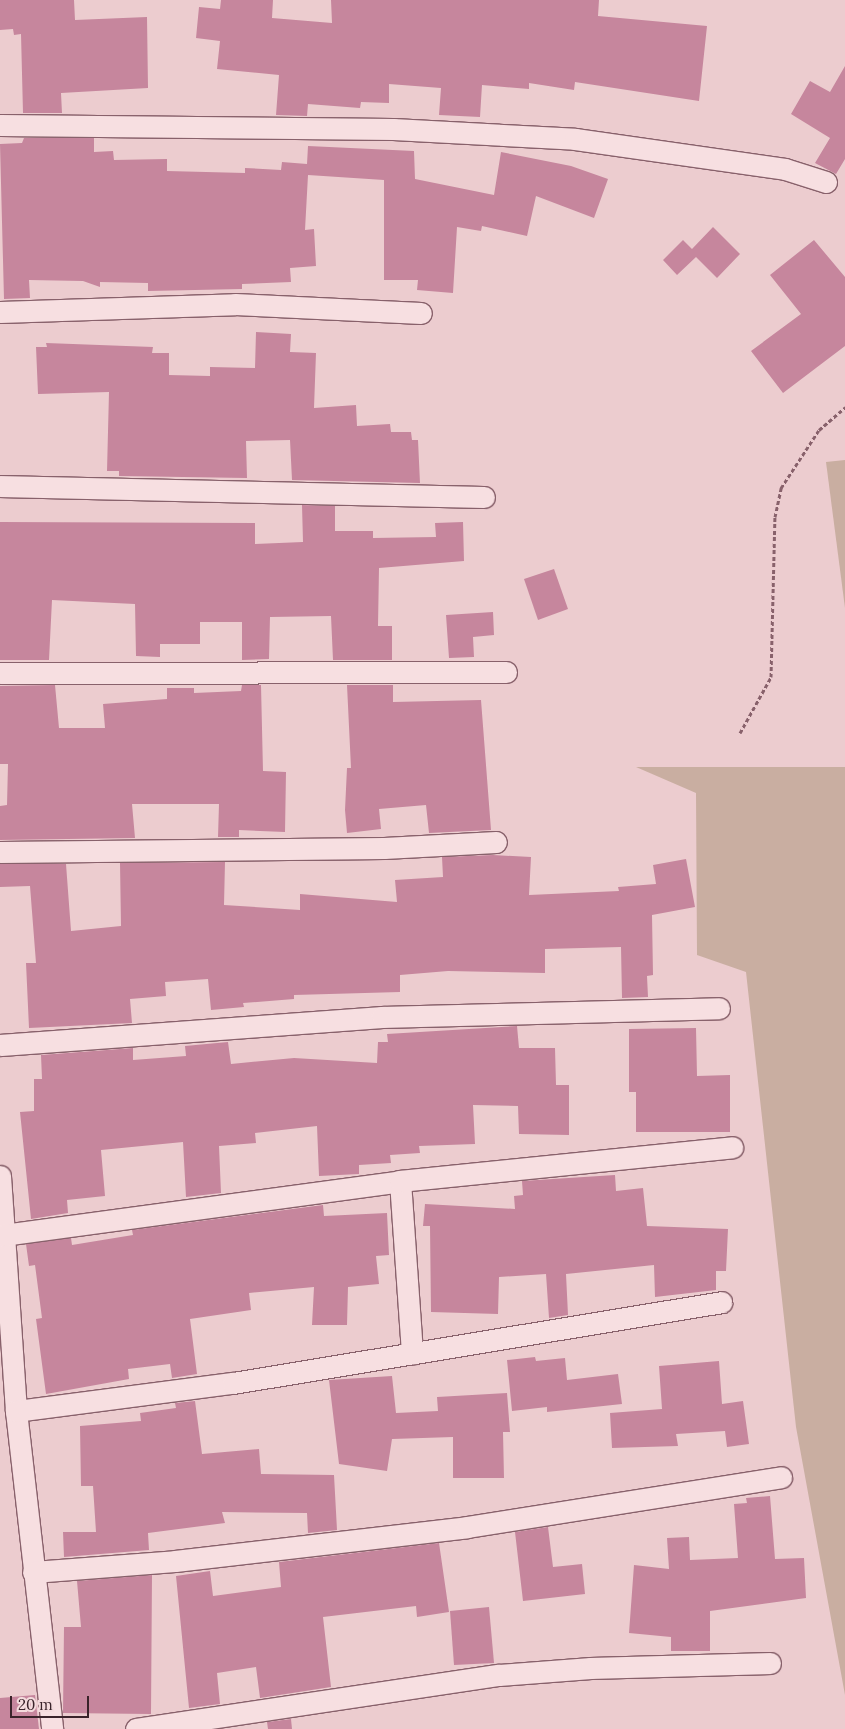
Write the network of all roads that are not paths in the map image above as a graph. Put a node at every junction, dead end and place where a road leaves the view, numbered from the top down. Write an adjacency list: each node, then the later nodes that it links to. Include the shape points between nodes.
1 (0, 125): 2 (street, via 393,129 575,140 785,169)
2 (826, 182)
3 (0, 312): 4 (street, via 235,304)
4 (421, 313)
5 (0, 486): 6 (street)
6 (484, 497)
7 (506, 672): 8 (street)
8 (0, 673)
9 (496, 842): 10 (street, via 384,848)
10 (0, 852)
11 (719, 1008): 12 (street, via 382,1017)
12 (0, 1045)
13 (732, 1147): 15 (street)
14 (0, 1176): 16 (street)
15 (400, 1181): 16 (street); 18 (street)
16 (3, 1235): 19 (street)
17 (722, 1302): 18 (street)
18 (412, 1354): 19 (street)
19 (16, 1411): 21 (street)
20 (781, 1477): 21 (street, via 467,1527 175,1561)
21 (33, 1572): 23 (street)
22 (770, 1663): 24 (street, via 592,1668 499,1675)
23 (52, 1729)
24 (136, 1729)

